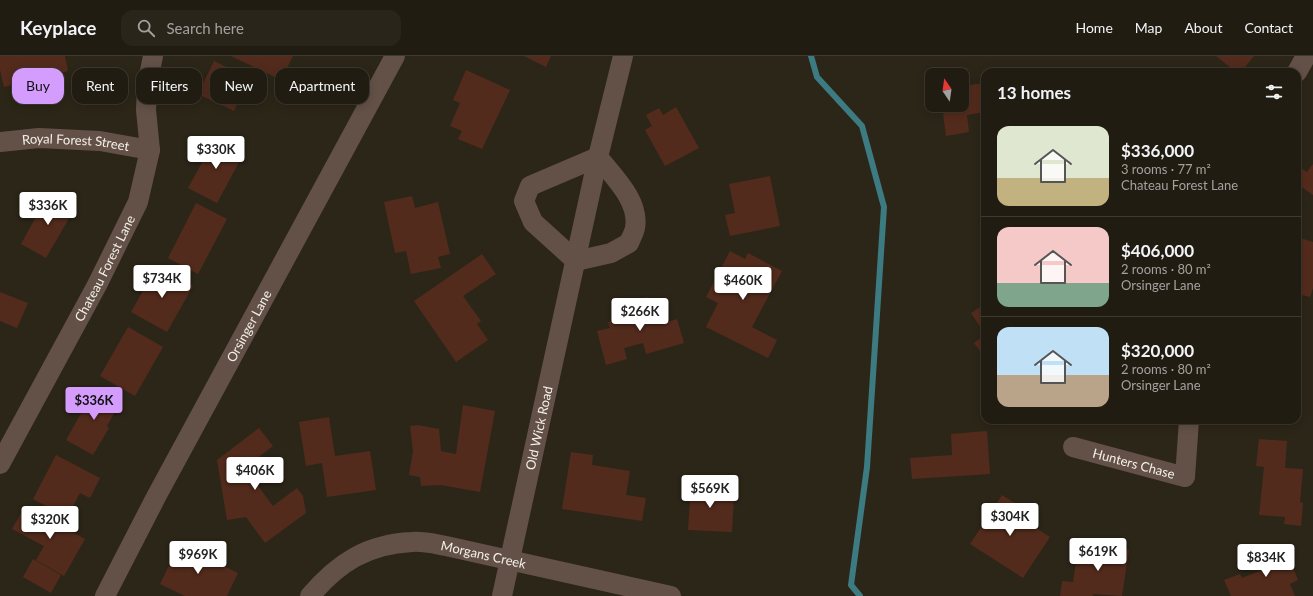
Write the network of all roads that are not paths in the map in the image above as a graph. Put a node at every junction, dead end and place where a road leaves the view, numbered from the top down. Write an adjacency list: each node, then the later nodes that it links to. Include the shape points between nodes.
1 (153, 56): 7 (street, Chateau Forest Lane, via 146,102)
2 (395, 56): 14 (street, Orsinger Lane)
3 (623, 56): 8 (street, Old Wick Road)
4 (1306, 56): 5 (street)
5 (1299, 68)
6 (0, 142): 7 (street, Royal Forest Street, via 39,138 85,140)
7 (150, 150): 12 (street, Chateau Forest Lane, via 138,202 97,285)
8 (598, 157): 9 (street, Old Wick Road); 9 (street, via 627,194 633,208 635,227 629,243 611,253); 9 (street, via 530,186 524,202 532,222)
9 (576, 261): 13 (street, Old Wick Road)
10 (1189, 424): 11 (street, Hunters Chase, via 1186,477)
11 (1073, 447)
12 (0, 464)
13 (510, 560): 15 (street, Morgans Creek, via 413,542 384,546 354,556 338,567); 16 (street, Old Wick Road); 17 (street, Morgans Creek)
14 (105, 596)
15 (310, 596)
16 (502, 596)
17 (671, 596)

